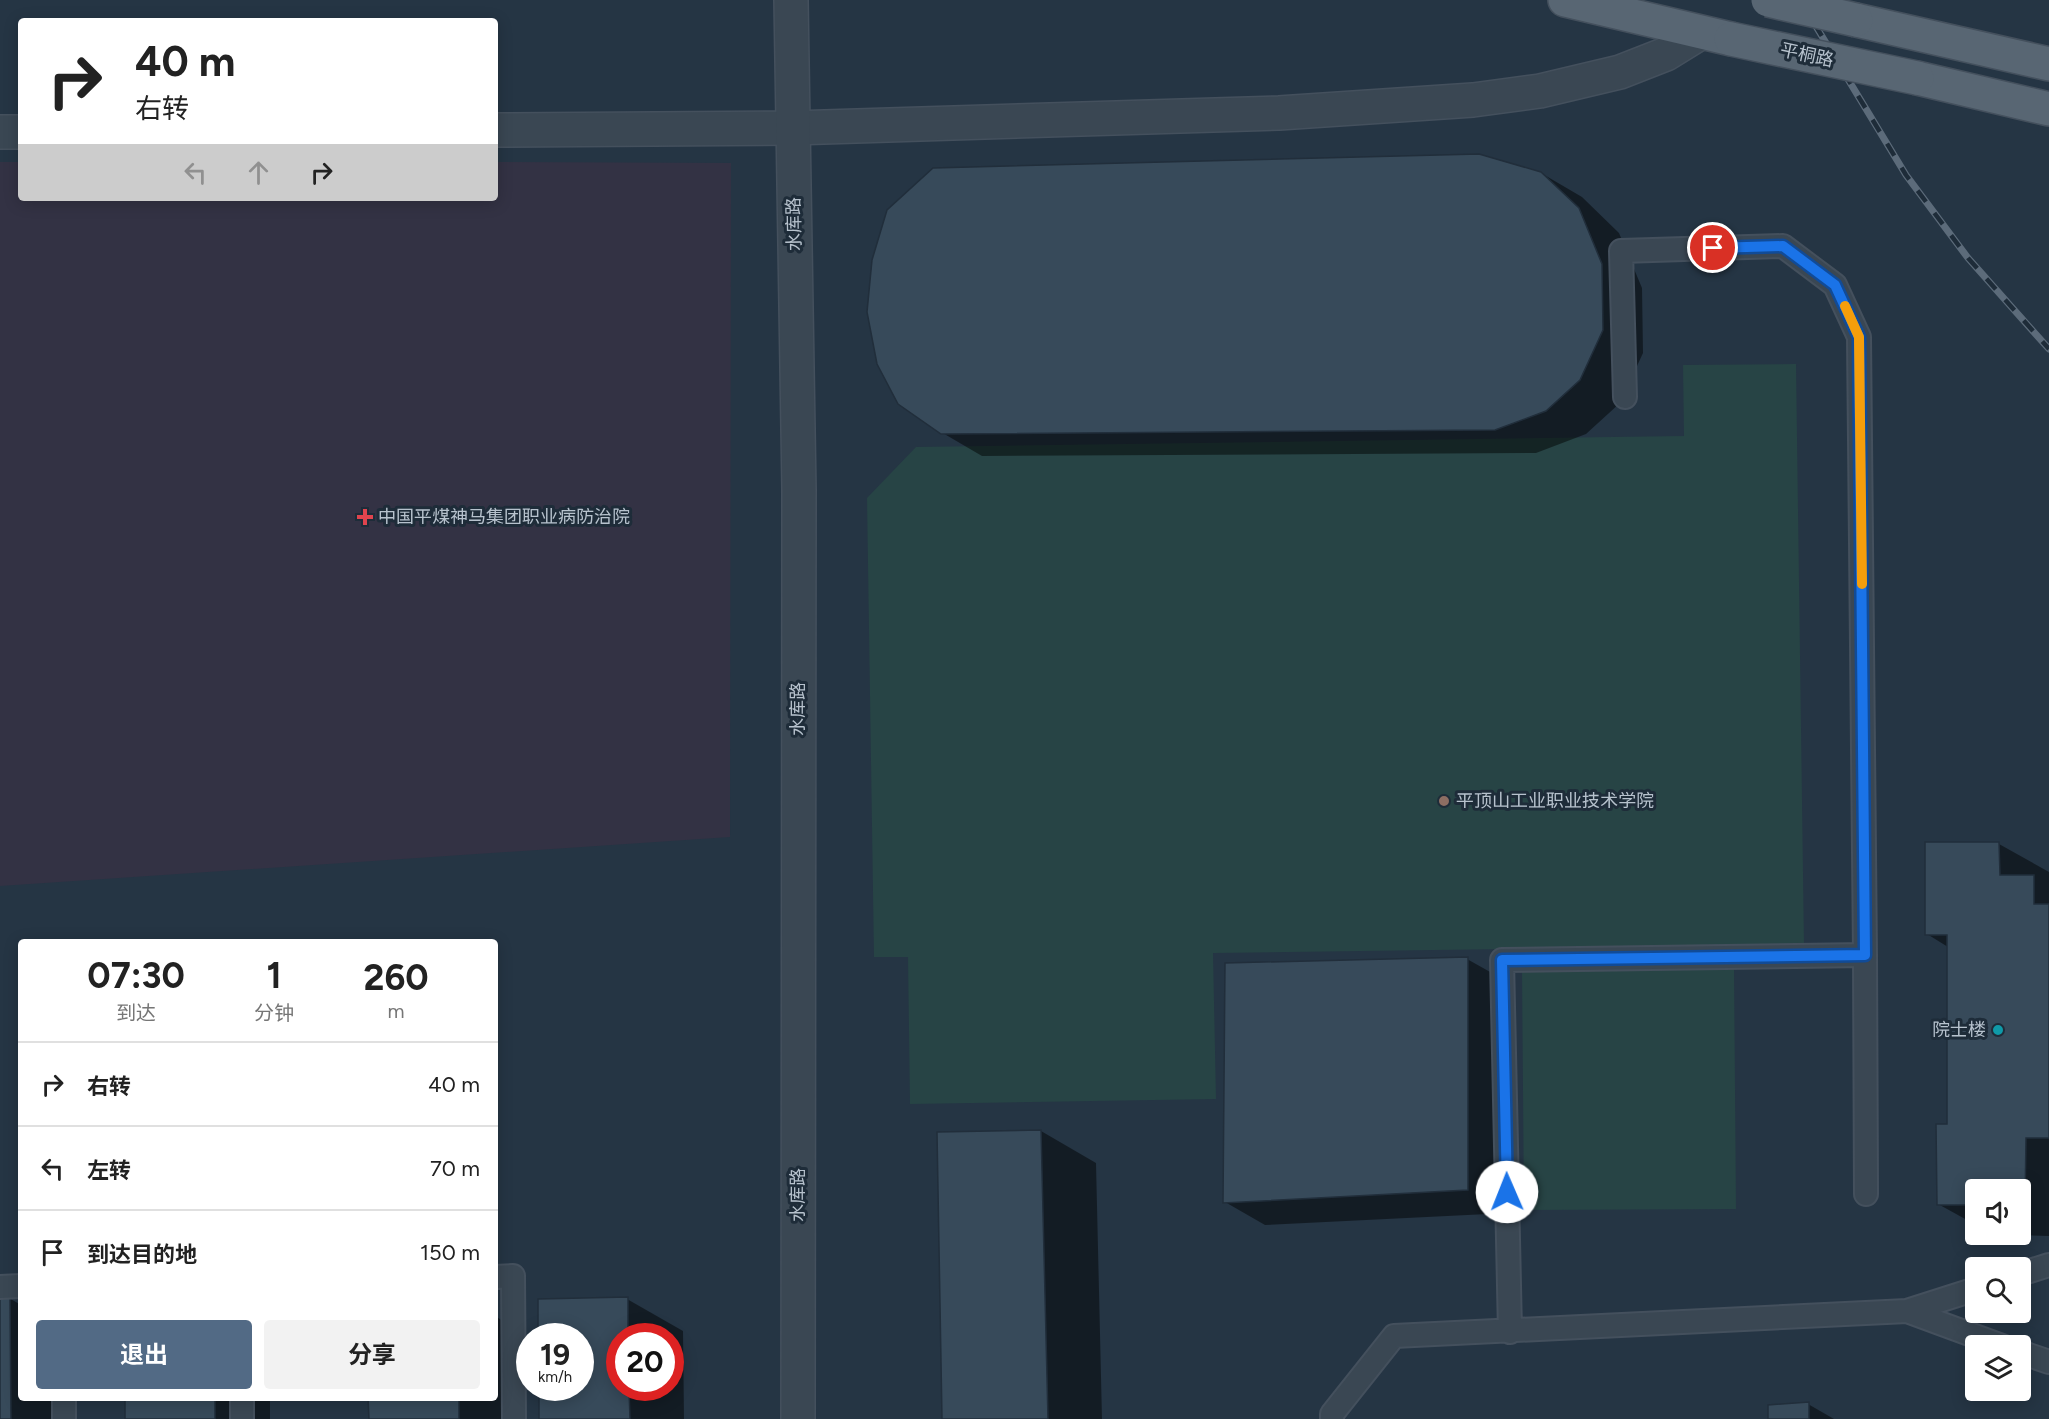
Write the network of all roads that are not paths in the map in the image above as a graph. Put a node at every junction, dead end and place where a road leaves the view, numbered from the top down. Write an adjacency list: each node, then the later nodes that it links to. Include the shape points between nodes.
1 (791, 0): 8 (street, 水库路)
2 (1565, 0): 4 (main road, 平桐路)
3 (1768, 0): 5 (main road, bridge)
4 (1700, 33): 6 (main road, 平桐路, bridge); 8 (street, via 1666,54 1620,72 1540,91 1473,100 1279,113)
5 (2049, 64)
6 (2035, 105): 7 (main road, 平桐路)
7 (2049, 118)
8 (792, 128): 9 (street); 31 (street, 水库路, via 799,490)
9 (498, 130)
10 (0, 132): 11 (street)
11 (18, 132)
12 (1625, 397): 13 (lane, via 1621,251 1783,246 1835,285 1859,337)
13 (1865, 955): 14 (lane); 22 (lane, via 1502,960)
14 (1866, 1194)
15 (2049, 1265): 16 (lane)
16 (2031, 1271)
17 (498, 1277): 30 (lane, via 513,1276)
18 (18, 1286): 19 (lane)
19 (0, 1287)
20 (1965, 1293): 21 (lane)
21 (1907, 1311): 22 (lane); 23 (lane)
22 (1510, 1332): 32 (lane, via 1394,1336)
23 (1972, 1335)
24 (2031, 1356): 25 (lane)
25 (2049, 1362)
26 (64, 1401): 28 (lane)
27 (242, 1401): 29 (lane)
28 (64, 1419)
29 (242, 1419)
30 (514, 1419)
31 (798, 1419)
32 (1332, 1419)

